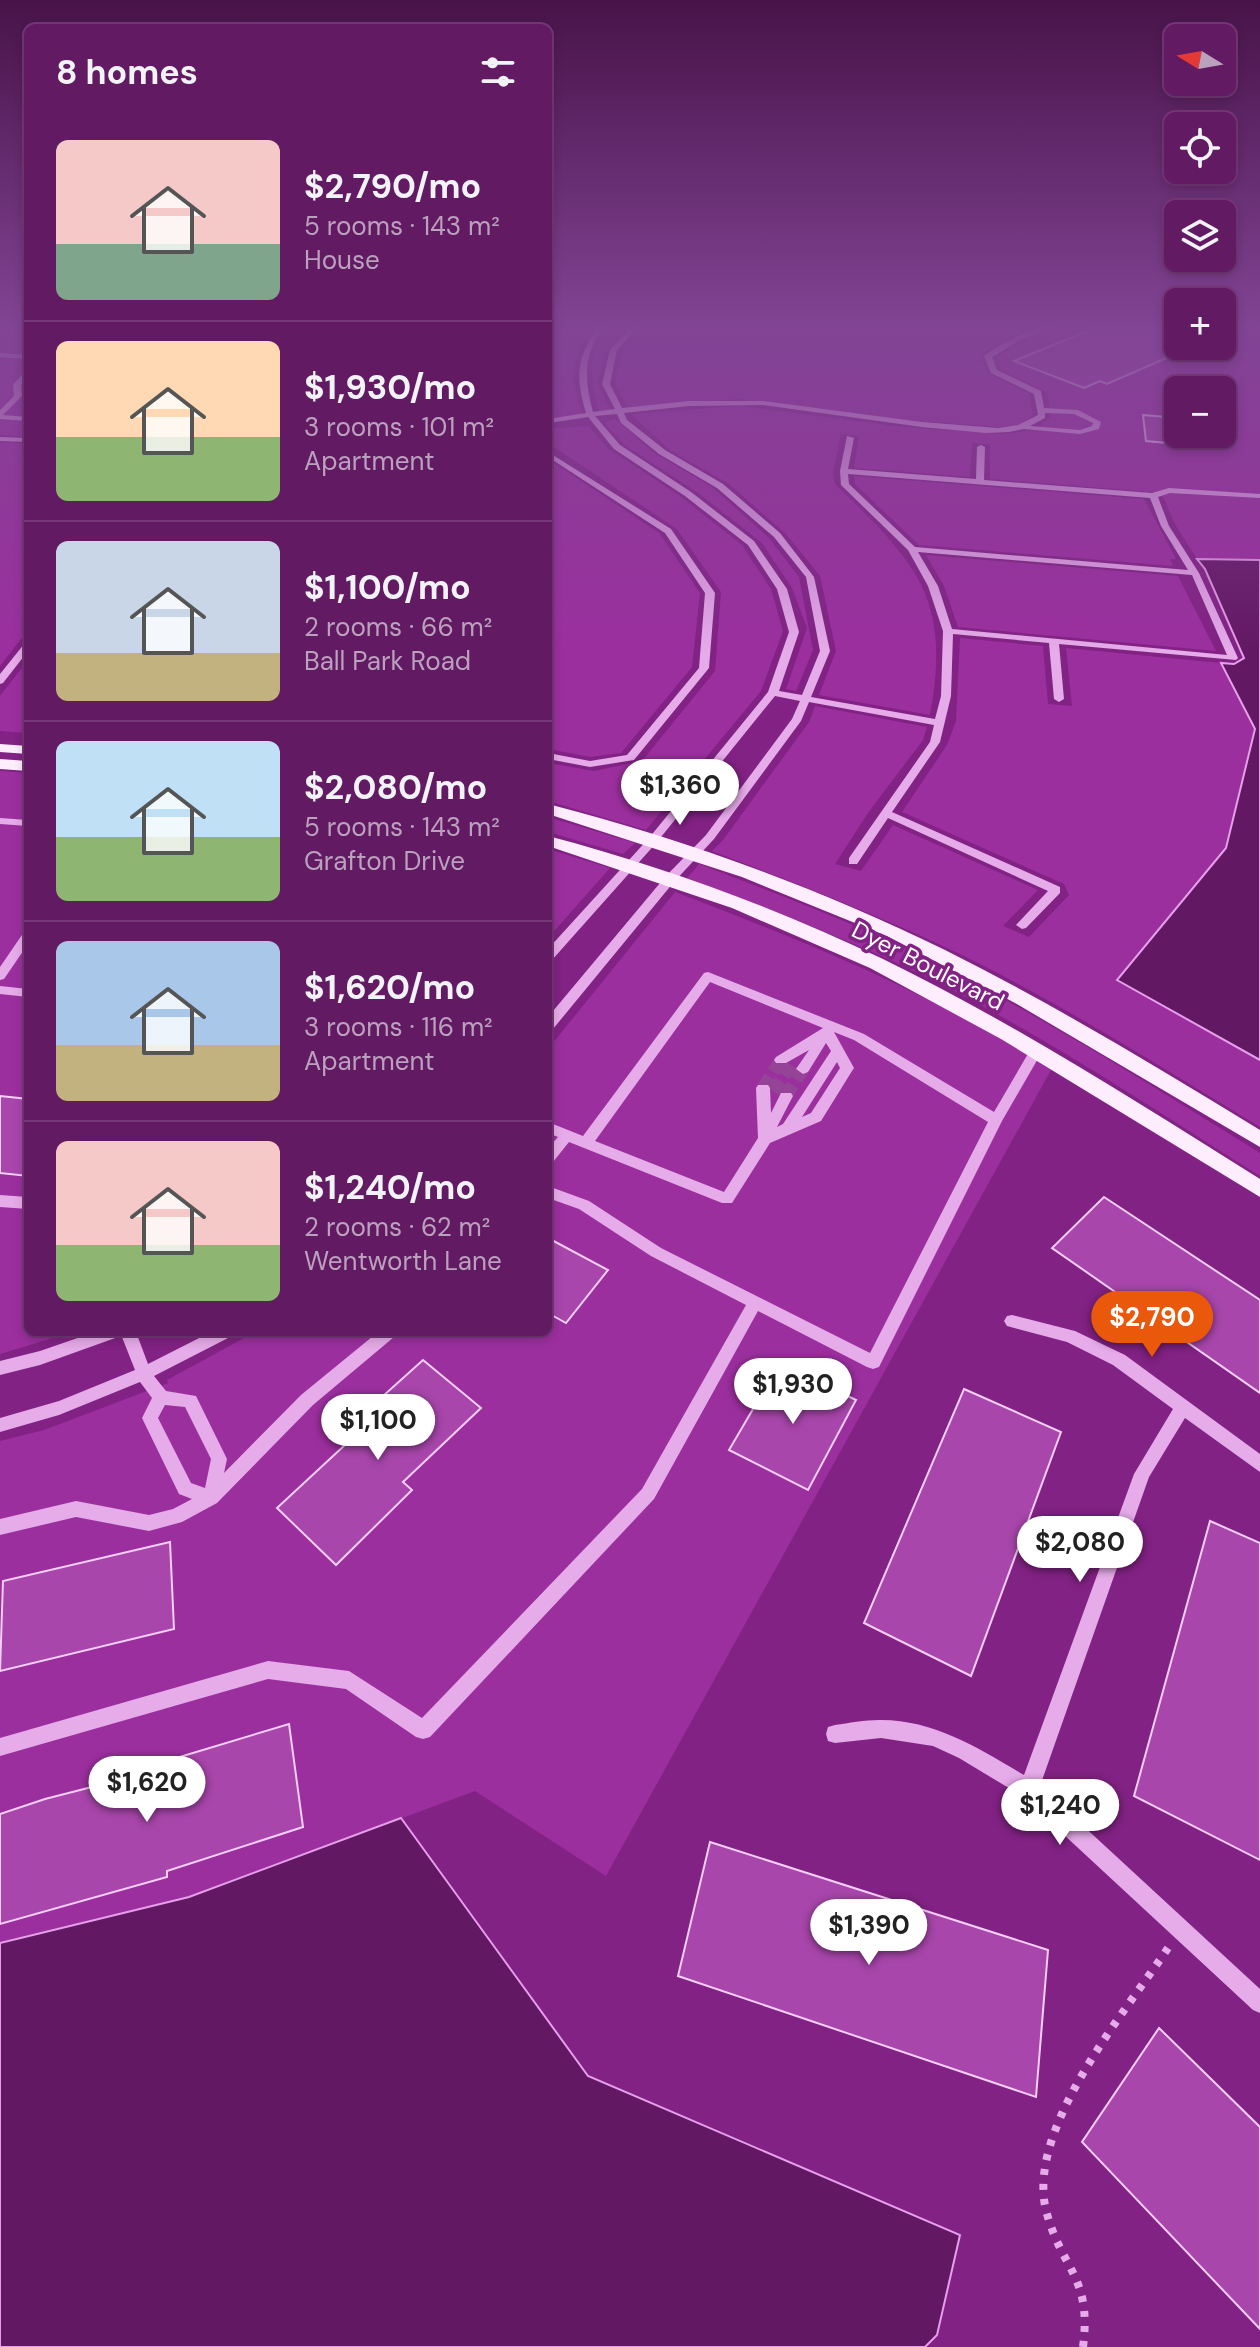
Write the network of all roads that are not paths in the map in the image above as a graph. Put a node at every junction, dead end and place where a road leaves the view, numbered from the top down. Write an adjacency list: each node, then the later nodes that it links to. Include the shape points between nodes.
1 (606, 434): 18 (street, via 751,543 782,589 794,632)
2 (639, 434): 19 (street, via 720,486 777,535 810,577 825,651)
3 (850, 438): 8 (street)
4 (0, 439): 5 (street)
5 (24, 440)
6 (981, 447): 9 (street)
7 (552, 457): 26 (street, via 668,531 710,593 704,668 630,758 590,764)
8 (844, 471): 9 (street); 12 (street, via 845,485)
9 (980, 482): 10 (street)
10 (1153, 496): 11 (street, via 1169,490); 13 (street)
11 (1260, 496)
12 (912, 549): 13 (street); 14 (street, via 933,586)
13 (1195, 573): 15 (street, via 1233,658)
14 (948, 631): 15 (street); 21 (street)
15 (1054, 641): 20 (street)
16 (24, 650): 17 (street)
17 (0, 681)
18 (773, 693): 19 (street); 33 (street)
19 (805, 699): 21 (street); 35 (street, via 797,719)
20 (1059, 699)
21 (941, 723): 30 (street, via 935,742)
22 (0, 737): 23 (main road)
23 (24, 739)
24 (0, 748): 25 (main road)
25 (24, 750)
26 (552, 757)
27 (0, 764): 28 (main road)
28 (24, 766)
29 (552, 810): 33 (main road, Dyer Boulevard)
30 (886, 813): 36 (street); 39 (street, via 1056,890)
31 (0, 821): 32 (street)
32 (24, 823)
33 (653, 840): 35 (main road, Dyer Boulevard); 37 (street)
34 (552, 842): 37 (main road, Dyer Boulevard)
35 (694, 853): 38 (street); 52 (main road, Dyer Boulevard, via 937,954 1087,1033)
36 (853, 861)
37 (628, 865): 38 (main road, Dyer Boulevard); 41 (street)
38 (669, 880): 45 (street); 47 (main road, Dyer Boulevard, via 795,928 919,984)
39 (1022, 925)
40 (24, 943): 42 (street)
41 (552, 952)
42 (0, 976)
43 (0, 990): 44 (street)
44 (24, 993)
45 (552, 1021)
46 (829, 1029): 46 (street, via 792,1064); 48 (street, via 859,1037); 51 (street, via 847,1068 816,1117); 53 (street, via 708,976)
47 (1037, 1050): 48 (street); 55 (main road, Dyer Boulevard)
48 (996, 1120): 59 (street, via 873,1362)
49 (552, 1129): 50 (street)
50 (567, 1135): 53 (street); 54 (street)
51 (765, 1139): 51 (street, via 774,1092); 53 (street, via 727,1199)
52 (1260, 1140)
53 (586, 1143)
54 (552, 1153)
55 (1260, 1189)
56 (552, 1193): 59 (street, via 584,1205 656,1252)
57 (0, 1201): 58 (street)
58 (24, 1203)
59 (755, 1303): 74 (street, via 648,1494 423,1730 349,1680 268,1670)
60 (1012, 1321): 68 (street, via 1094,1346)
61 (102, 1336): 65 (street)
62 (130, 1336): 66 (street)
63 (218, 1336): 66 (street)
64 (384, 1336): 71 (street, via 307,1400)
65 (0, 1368)
66 (145, 1376): 67 (street); 69 (street)
67 (161, 1397): 71 (street, via 150,1418 185,1489); 71 (street, via 190,1401 208,1436 219,1459)
68 (1183, 1407): 70 (street); 75 (street, via 1142,1474)
69 (0, 1425)
70 (1260, 1464)
71 (211, 1498): 72 (street, via 149,1523 76,1509)
72 (0, 1527)
73 (835, 1734): 75 (street, via 881,1729 933,1737)
74 (0, 1747)
75 (1029, 1789): 76 (street)
76 (1260, 2003)

